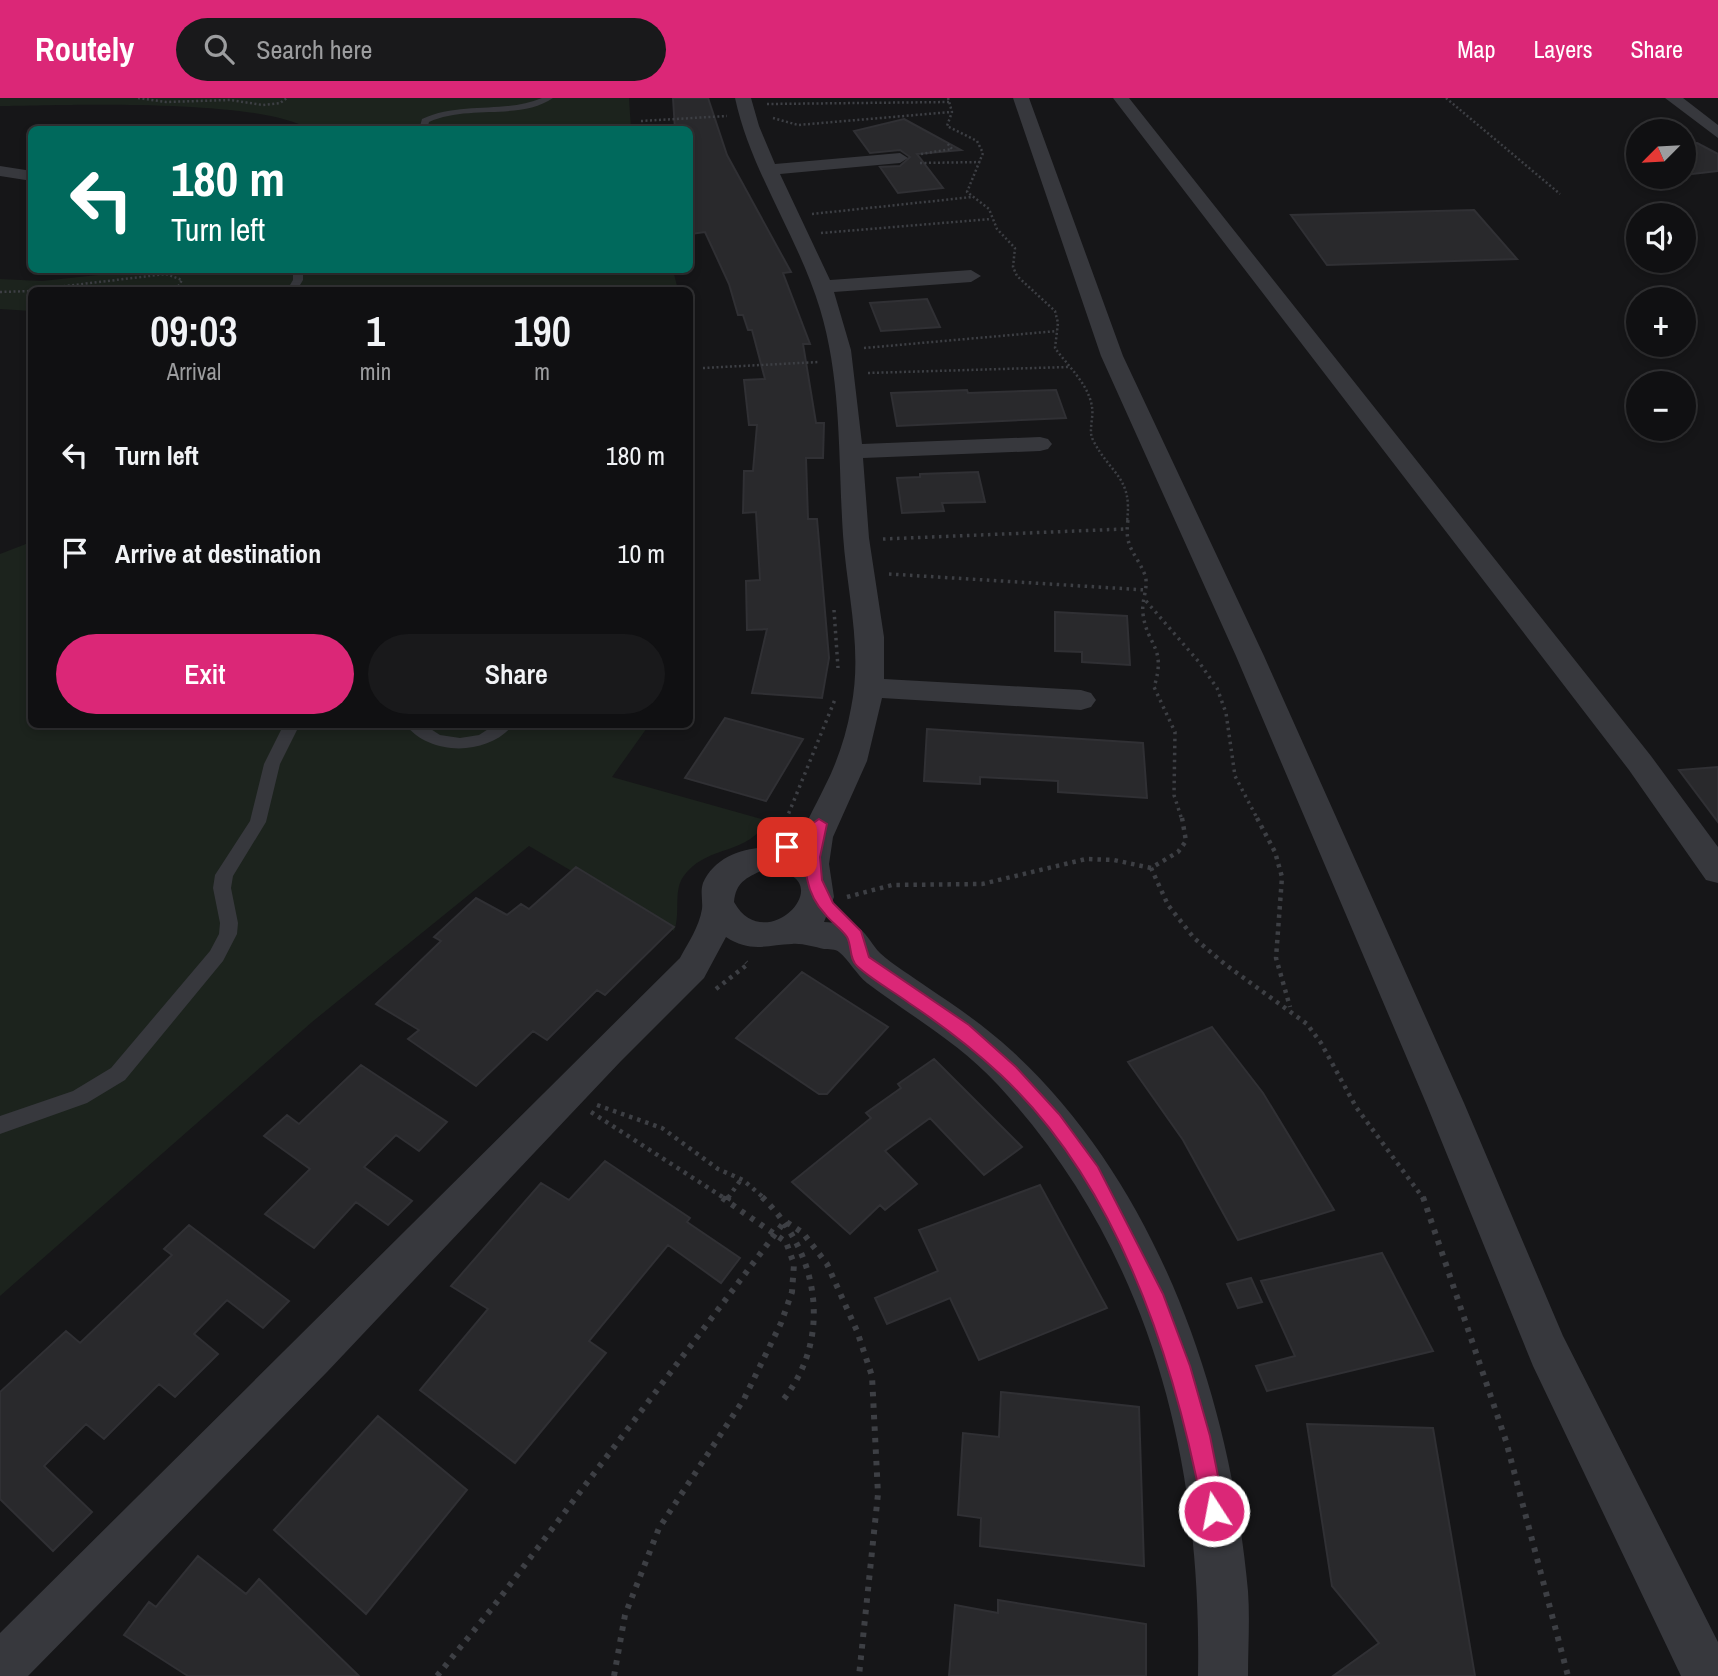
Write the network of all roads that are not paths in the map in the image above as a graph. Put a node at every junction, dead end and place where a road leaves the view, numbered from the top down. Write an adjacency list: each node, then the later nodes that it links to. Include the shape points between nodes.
1 (549, 98): 6 (lane, via 446,111 425,121)
2 (1021, 98): 32 (street, via 1112,356 1273,707 1548,1351)
3 (1121, 98): 23 (street, via 1640,763)
4 (1673, 98): 7 (street)
5 (736, 104): 9 (street)
6 (424, 126)
7 (1718, 132)
8 (907, 161): 9 (street)
9 (769, 170): 13 (street)
10 (0, 172): 11 (street)
11 (28, 176)
12 (971, 276): 13 (street)
13 (822, 287): 15 (street, via 843,361)
14 (1040, 444): 15 (street)
15 (853, 451): 16 (street, via 856,537 870,638)
16 (868, 688): 17 (street); 21 (street, via 853,756)
17 (1081, 700)
18 (290, 728): 29 (lane, via 272,764 257,822 224,875 228,934 217,956 118,1074 80,1097)
19 (417, 728): 20 (lane, via 451,744 477,742)
20 (500, 728)
21 (819, 824): 22 (street); 24 (street, via 812,857)
22 (767, 856): 24 (street, via 798,864); 25 (street, via 734,868 724,877 718,887)
23 (1718, 871)
24 (820, 893): 26 (street, via 811,914); 27 (street, via 855,935)
25 (718, 910): 26 (street, via 735,928); 28 (street)
26 (776, 933): 27 (street, via 849,939); 28 (street, via 729,947)
27 (861, 961): 31 (street, via 962,1031 1009,1072 1092,1173 1125,1235 1161,1314 1199,1436 1223,1593)
28 (692, 968): 30 (street)
29 (0, 1125)
30 (0, 1668)
31 (1223, 1676)
32 (1708, 1676)

